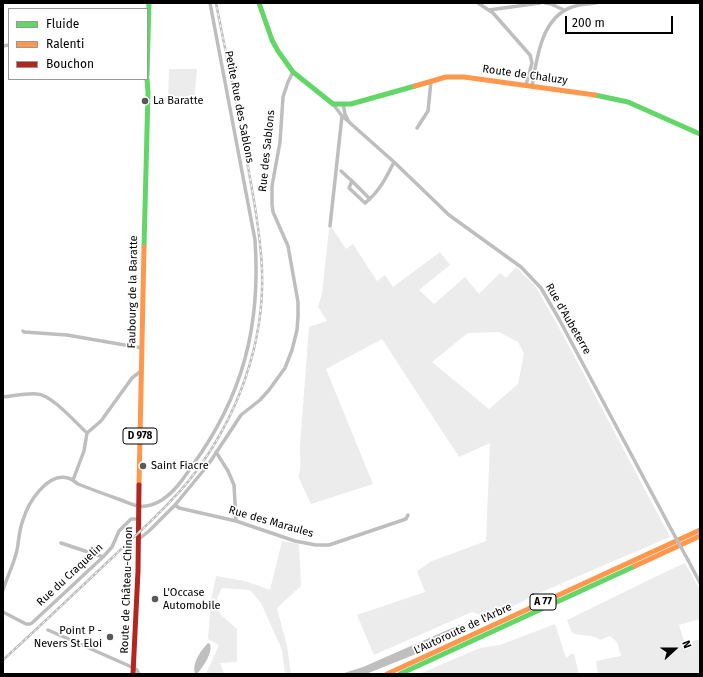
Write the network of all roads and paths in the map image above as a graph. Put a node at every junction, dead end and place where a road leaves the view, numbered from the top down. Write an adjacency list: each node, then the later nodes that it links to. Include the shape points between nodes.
1 (149, 3): 10 (main road)
2 (210, 3): 34 (street, Petite Rue des Sablons, via 253,224 257,270 256,297 249,346 240,377 223,416 202,452 169,494 157,503)
3 (259, 3): 11 (main road, via 272,40)
4 (478, 3): 8 (street)
5 (540, 3): 8 (street)
6 (545, 3): 9 (street)
7 (596, 3): 9 (street)
8 (489, 10): 14 (street, via 530,55 532,63)
9 (564, 10): 14 (street, via 548,27 542,39)
10 (148, 15)
11 (293, 72): 15 (main road); 31 (street, Rue des Sablons, via 283,97 272,204 291,260 298,302 297,330 285,368 260,400 241,415)
12 (147, 80): 27 (main road, Faubourg de la Baratte / D 978)
13 (431, 81): 14 (main road, Route de Chaluzy, via 464,77); 16 (main road, Route de Chaluzy, via 351,104); 19 (street, via 428,111)
14 (529, 86): 20 (main road, Route de Chaluzy, via 606,96 628,102)
15 (333, 104): 16 (main road, Route de Chaluzy); 17 (street, Rue d'Aubeterre)
16 (343, 104): 18 (street, Rue d'Aubeterre)
17 (342, 116): 18 (street, Rue d'Aubeterre); 25 (street)
18 (349, 122): 21 (street, Rue d'Aubeterre)
19 (417, 128)
20 (700, 134)
21 (394, 162): 24 (street, via 384,183); 43 (street, Rue d'Aubeterre, bridge, via 448,215 521,267 540,288)
22 (341, 171): 23 (street)
23 (352, 182): 24 (street); 24 (street, via 349,188 365,203)
24 (370, 199)
25 (330, 226)
26 (24, 331): 27 (street, via 67,335)
27 (142, 348): 28 (main road, Faubourg de la Baratte / D 978)
28 (141, 371): 30 (street, via 132,378 101,421); 34 (main road, Faubourg de la Baratte / D 978)
29 (3, 397): 30 (street, via 45,395)
30 (87, 433): 32 (street, via 84,451)
31 (216, 452): 33 (street, Rue des Sablons); 37 (street, via 234,485)
32 (73, 480): 34 (street); 44 (street, via 65,477 55,478 40,490 30,504 22,520 17,550)
33 (174, 505): 37 (street, Rue des Maraules); 40 (street)
34 (139, 506): 36 (main road, Route de Château-Chinon / D 978)
35 (408, 515): 37 (street, Rue des Maraules, via 406,519 329,545 295,541)
36 (139, 520): 40 (main road, Route de Château-Chinon / D 978); 42 (street, Rue du Craquelin, via 131,519 119,530 112,547)
37 (236, 520)
38 (700, 530): 50 (main road, L'Autoroute de l'Arbre / A 77)
39 (700, 536): 51 (main road, L'Autoroute de l'Arbre / A 77)
40 (139, 540): 47 (main road, Route de Château-Chinon / D 978)
41 (61, 543): 42 (street)
42 (103, 557): 45 (street, Rue du Craquelin, via 30,624)
43 (700, 583)
44 (3, 590)
45 (3, 612)
46 (48, 630): 47 (street)
47 (134, 668): 48 (main road, Route de Château-Chinon / D 978); 49 (street)
48 (133, 674)
49 (139, 674)
50 (386, 674)
51 (400, 674)

